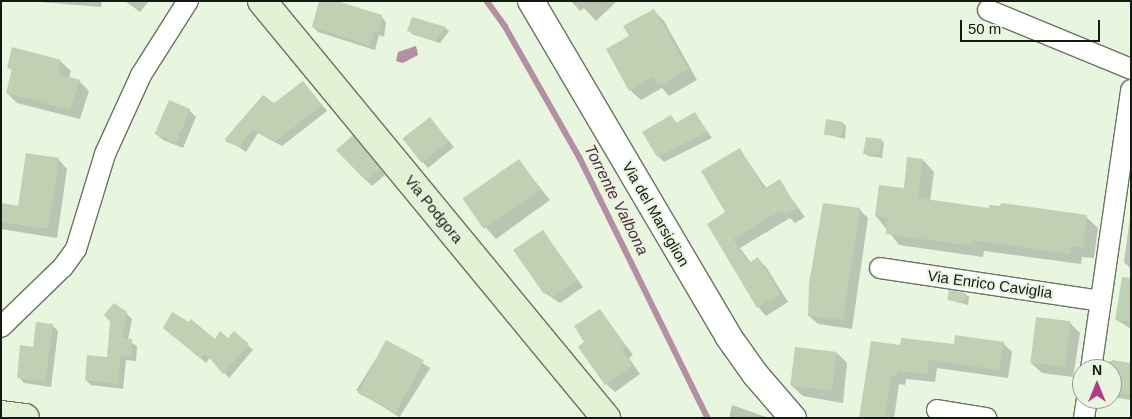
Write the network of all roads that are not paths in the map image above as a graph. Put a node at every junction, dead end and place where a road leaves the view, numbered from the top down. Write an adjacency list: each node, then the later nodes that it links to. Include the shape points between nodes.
1 (188, 1): 9 (street, via 142,75 105,154 76,249 63,267)
2 (262, 1): 14 (main road, Via Podgora)
3 (531, 1): 15 (street, Via del Marsiglion, via 728,336)
4 (988, 10): 5 (street)
5 (1131, 69)
6 (1131, 90): 8 (street)
7 (880, 268): 8 (street, Via Enrico Caviglia)
8 (1101, 301): 10 (street)
9 (1, 327)
10 (1092, 359)
11 (936, 410): 16 (street)
12 (1, 415): 13 (main road)
13 (25, 418)
14 (606, 418)
15 (793, 418)
16 (986, 418)

